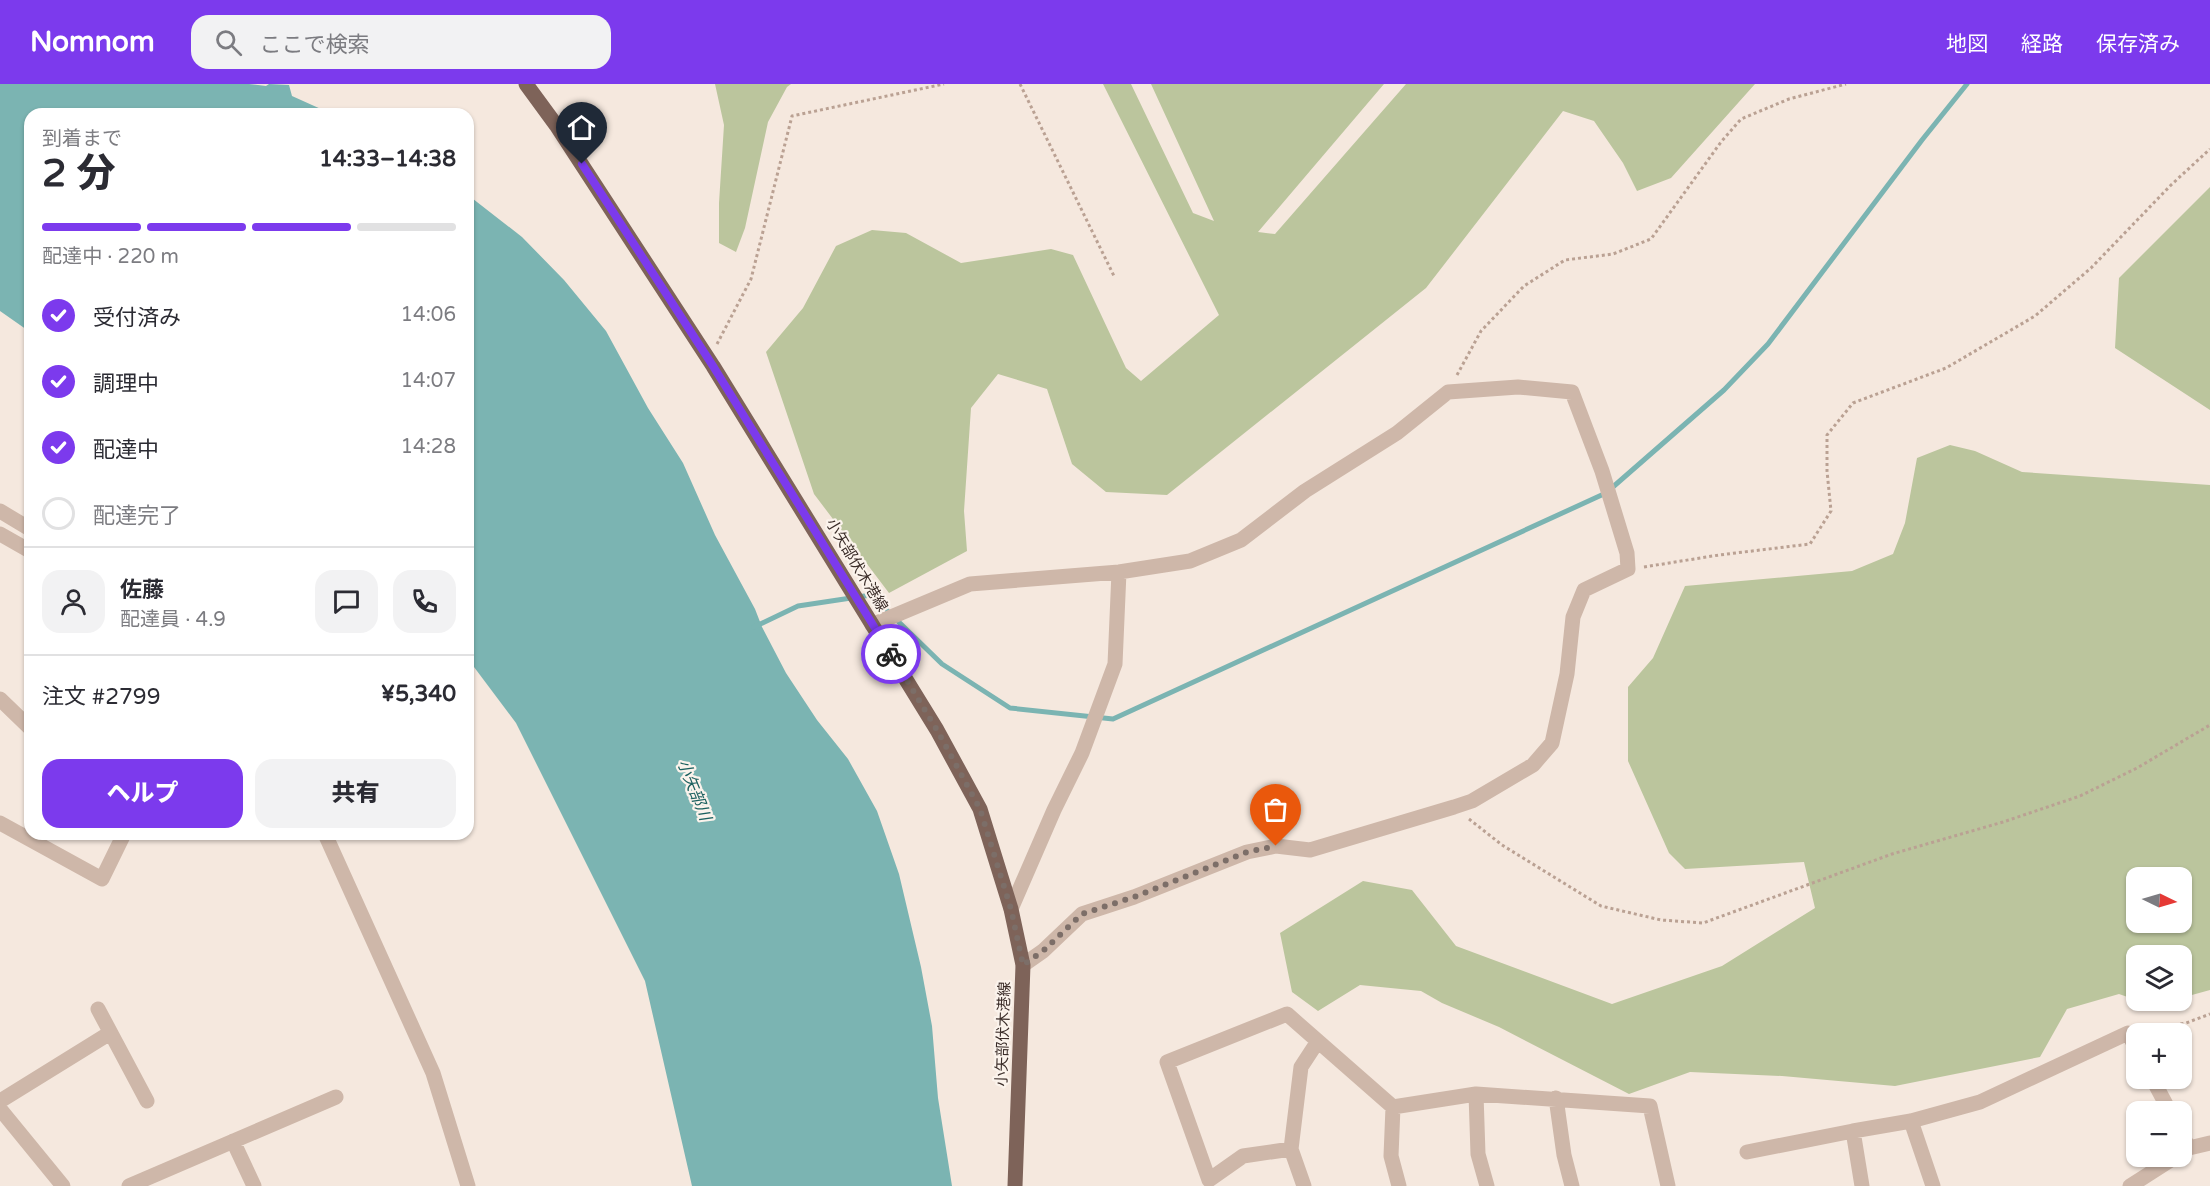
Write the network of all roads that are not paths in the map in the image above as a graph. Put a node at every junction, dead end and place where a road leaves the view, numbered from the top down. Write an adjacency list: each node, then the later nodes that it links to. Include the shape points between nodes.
1 (526, 84): 7 (main road, 小矢部伏木港線, via 709,359)
2 (0, 511): 3 (street)
3 (24, 525)
4 (0, 534): 5 (street)
5 (24, 547)
6 (1119, 572): 7 (street, via 970,584); 15 (street, via 1115,664 1082,753); 16 (street, via 1190,561 1241,540 1305,491 1397,433 1448,392 1518,387 1572,392 1602,471 1627,553 1628,569 1584,590 1573,617 1567,674 1552,743 1533,765 1472,801 1454,807 1310,850 1276,846 1247,852 1082,914)
7 (872, 625): 15 (main road, 小矢部伏木港線, via 980,809)
8 (0, 699): 9 (street)
9 (24, 722)
10 (0, 823): 11 (street)
11 (24, 836)
12 (31, 840): 13 (street, via 102,879)
13 (121, 840)
14 (328, 840): 41 (street, via 433,1073)
15 (1011, 909): 16 (main road, 小矢部伏木港線)
16 (1023, 965): 42 (main road, 小矢部伏木港線)
17 (98, 1009): 18 (street)
18 (110, 1033): 24 (street); 25 (street)
19 (2126, 1034): 28 (street, via 1980,1102)
20 (1318, 1041): 26 (street); 32 (street, via 1301,1067); 36 (street, via 1287,1014 1167,1062)
21 (1476, 1094): 23 (street); 26 (street); 45 (street, via 1478,1154)
22 (336, 1097): 30 (street)
23 (1556, 1098): 46 (street); 47 (street, via 1650,1106)
24 (0, 1101)
25 (147, 1101)
26 (1393, 1107): 44 (street, via 1391,1156)
27 (0, 1109): 38 (street)
28 (1911, 1121): 29 (street); 49 (street)
29 (1853, 1131): 34 (street); 48 (street)
30 (233, 1141): 39 (street); 40 (street)
31 (2210, 1143): 33 (street)
32 (1291, 1149): 36 (street, via 1243,1156); 43 (street)
33 (2192, 1149)
34 (1747, 1152)
35 (2162, 1167): 37 (street)
36 (1207, 1184)
37 (2136, 1185)
38 (63, 1186)
39 (129, 1186)
40 (254, 1186)
41 (468, 1186)
42 (1015, 1186)
43 (1304, 1186)
44 (1399, 1186)
45 (1487, 1186)
46 (1572, 1186)
47 (1668, 1186)
48 (1862, 1186)
49 (1933, 1186)

